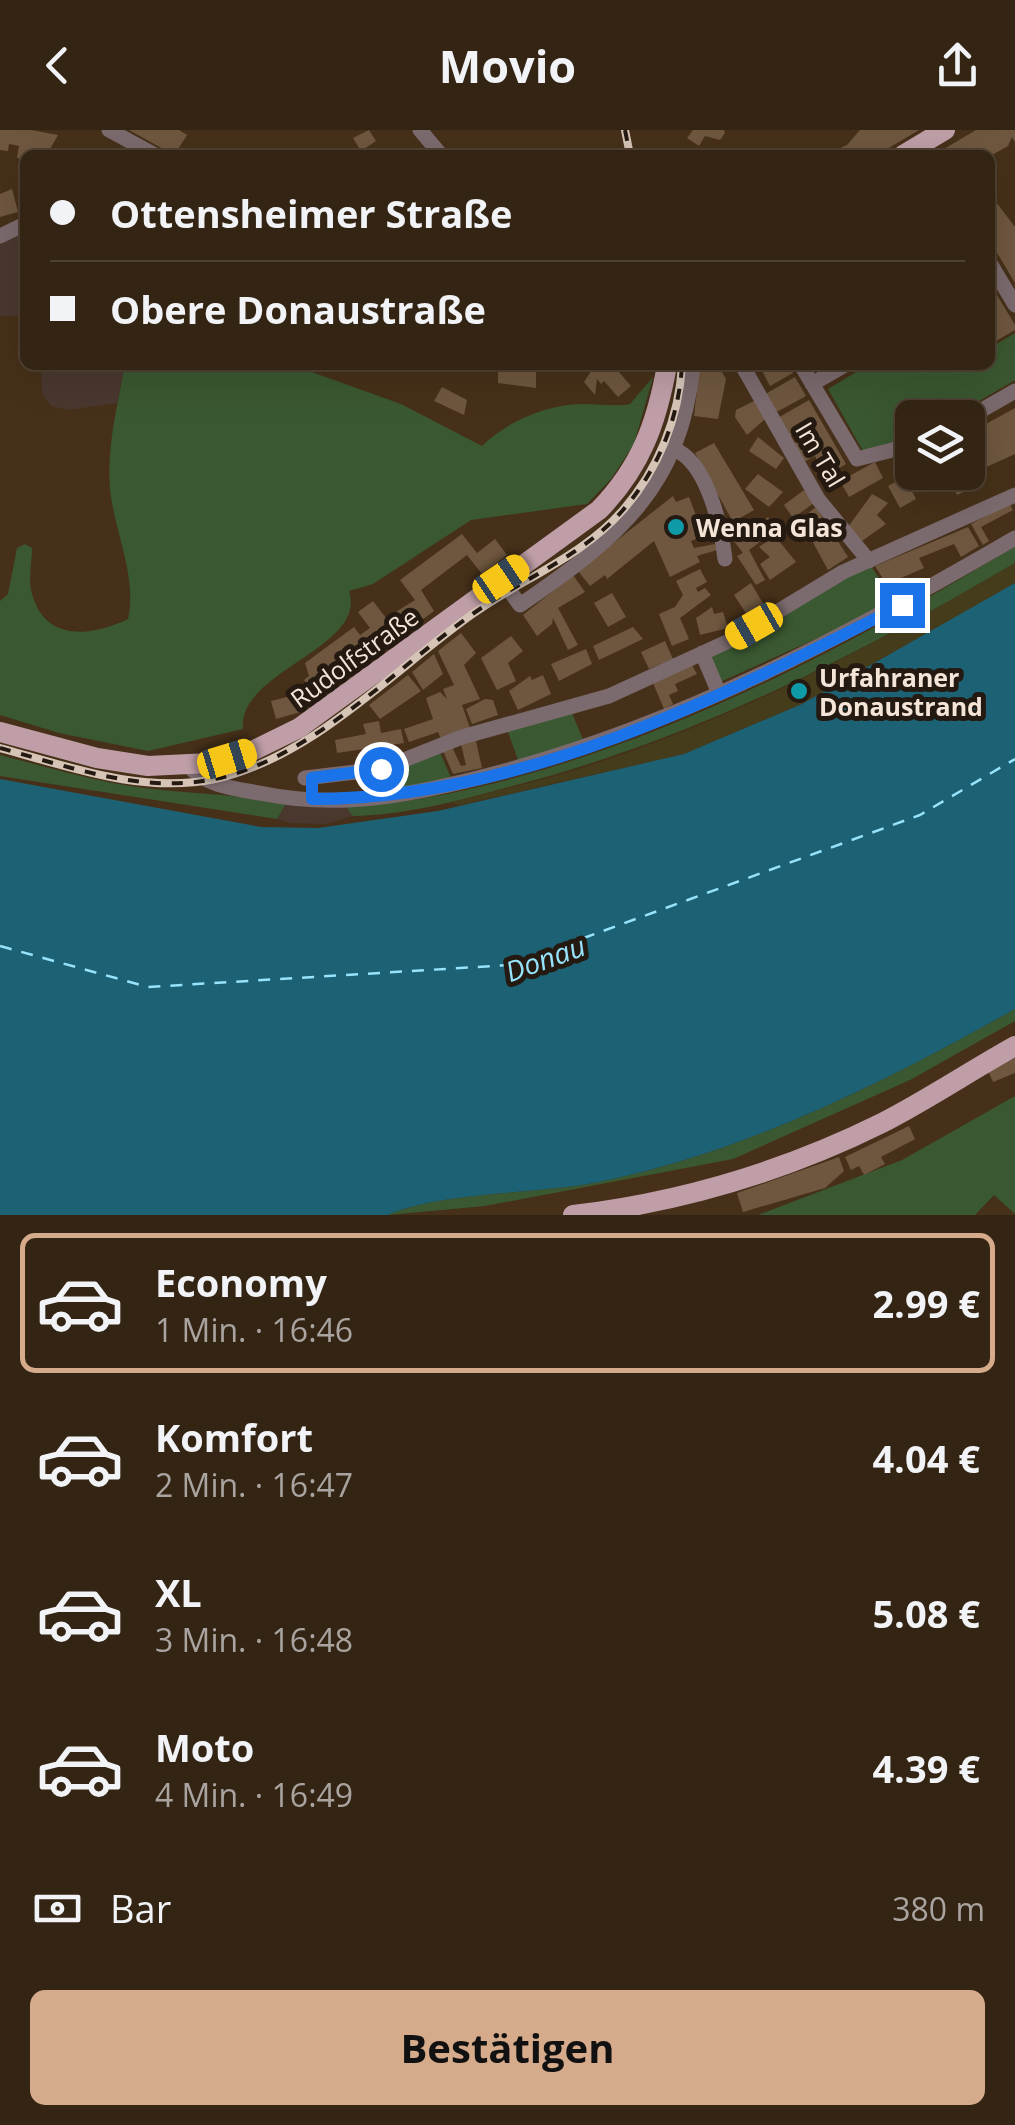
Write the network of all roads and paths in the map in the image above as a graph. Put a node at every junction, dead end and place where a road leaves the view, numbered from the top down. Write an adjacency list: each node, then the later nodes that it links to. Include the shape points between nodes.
1 (109, 130): 4 (street)
2 (420, 130): 5 (street)
3 (946, 130): 6 (main road)
4 (146, 150)
5 (436, 150)
6 (919, 150)
7 (995, 276): 8 (street)
8 (1015, 305)
9 (667, 370): 23 (main road, Rudolfstraße, via 654,424 624,482 584,523)
10 (692, 370): 17 (street)
11 (745, 370): 22 (street, Im Tal, via 818,499)
12 (804, 370): 14 (street)
13 (836, 370): 14 (street)
14 (812, 384): 18 (street, via 857,459)
15 (1015, 391): 16 (street)
16 (985, 408)
17 (674, 449): 21 (street, via 689,459 707,492); 23 (street, via 643,505 613,537 520,605)
18 (895, 449)
19 (1015, 495): 22 (street)
20 (1015, 538): 25 (street, via 902,605)
21 (725, 560)
22 (869, 561): 24 (street)
23 (501, 579): 27 (main road, Rudolfstraße, via 299,728 227,759)
24 (702, 653): 25 (street); 28 (street, via 610,696 462,737 406,762 308,778)
25 (720, 693): 28 (street, via 588,749 442,788)
26 (0, 732): 27 (main road, Rudolfstraße, via 121,763)
27 (188, 765): 28 (street, via 224,785)
28 (312, 799)
29 (1015, 1046): 30 (main road, via 885,1122 780,1168 686,1198)
30 (574, 1215)

